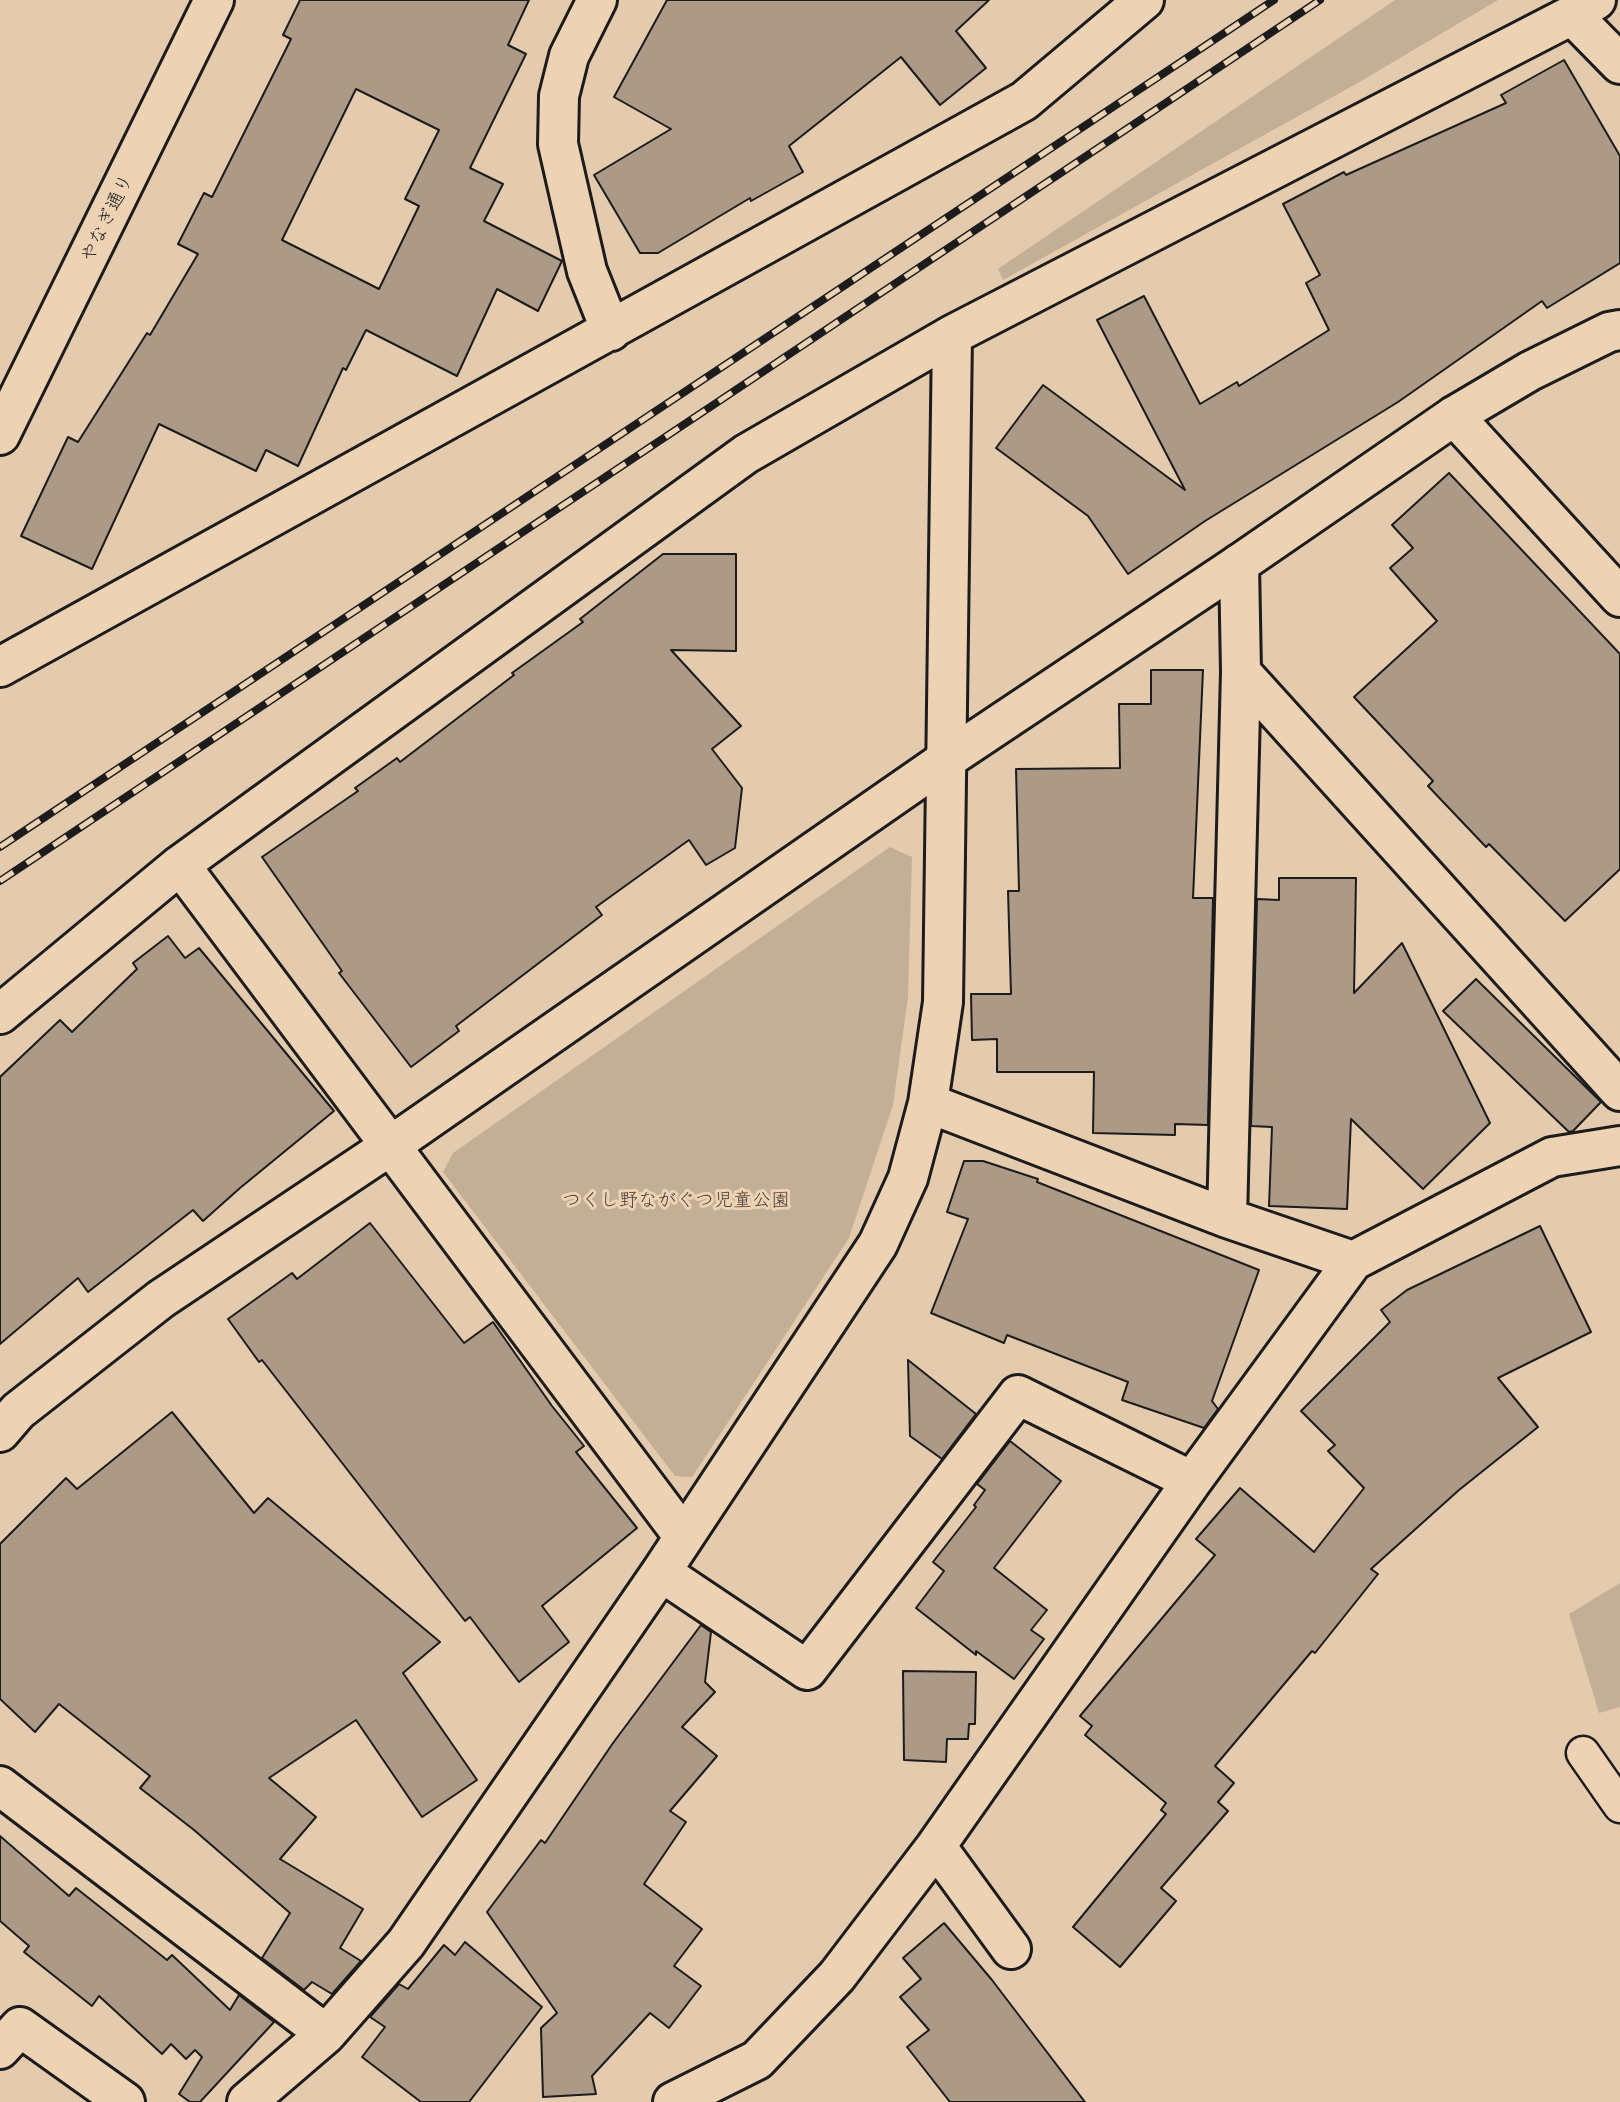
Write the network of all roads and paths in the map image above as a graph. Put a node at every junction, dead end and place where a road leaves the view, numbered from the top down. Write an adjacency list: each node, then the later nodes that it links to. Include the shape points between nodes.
1 (214, 0): 10 (street, やなぎ通り)
2 (597, 0): 7 (street, via 569,56 559,96 558,144 587,271)
3 (1143, 0): 7 (street, via 1024,101)
4 (1584, 8): 5 (street); 8 (street)
5 (1620, 64)
6 (1620, 330): 9 (street, via 1530,372)
7 (611, 331): 13 (street)
8 (952, 335): 15 (street); 16 (street, via 746,454)
9 (1454, 416): 11 (street); 12 (street)
10 (0, 435)
11 (1239, 564): 14 (street); 15 (street)
12 (1620, 597)
13 (0, 667)
14 (1241, 672): 18 (street); 22 (street)
15 (947, 759): 19 (street, via 943,1002); 20 (street)
16 (180, 865): 17 (street); 20 (street)
17 (0, 1014)
18 (1620, 1091)
19 (928, 1103): 22 (street); 26 (street, via 908,1178 878,1244)
20 (390, 1146): 24 (street, via 161,1299 18,1412); 26 (street)
21 (1620, 1146): 23 (street, via 1552,1157)
22 (1227, 1218): 23 (street)
23 (1353, 1261): 25 (street)
24 (0, 1432)
25 (1192, 1481): 27 (street, via 1018,1395 807,1670); 31 (street)
26 (684, 1537): 27 (street)
27 (661, 1572): 33 (street, via 406,1943)
28 (1583, 1753): 30 (lane)
29 (0, 1786): 33 (street)
30 (1620, 1806)
31 (936, 1846): 32 (street); 37 (street, via 837,1976 757,2060)
32 (1011, 1949)
33 (326, 2034): 36 (street)
34 (0, 2049): 35 (street, via 20,2027)
35 (125, 2102)
36 (247, 2102)
37 (673, 2102)

